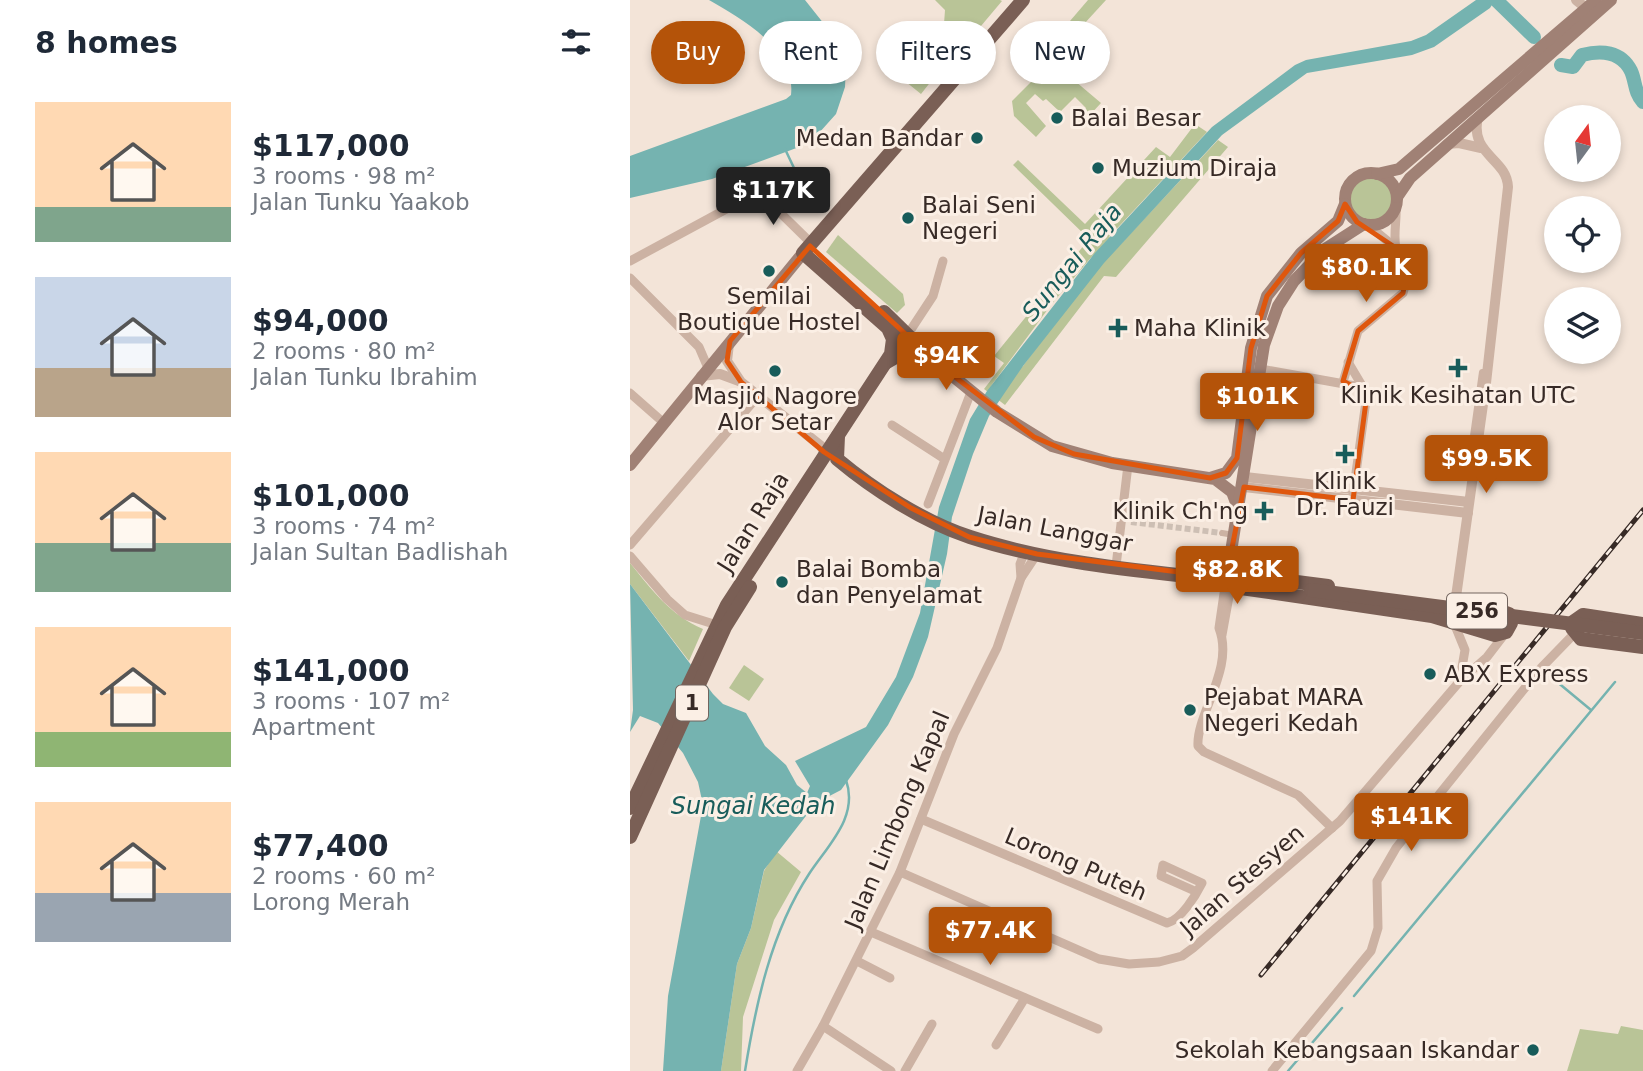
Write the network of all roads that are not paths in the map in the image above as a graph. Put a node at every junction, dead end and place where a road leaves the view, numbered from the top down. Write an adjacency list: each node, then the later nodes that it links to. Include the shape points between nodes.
1 (1611, 0): 4 (main road)
2 (1021, 1): 12 (main road)
3 (1588, 2): 7 (main road, via 1399,169)
4 (1478, 117): 5 (main road); 6 (street)
5 (1447, 144): 6 (street); 8 (main road, via 1410,178)
6 (1481, 148): 45 (street, via 1505,175 1508,187)
7 (1377, 174): 8 (main road, via 1391,182); 9 (main road, via 1358,176 1350,183)
8 (1396, 202): 10 (main road, via 1385,221); 11 (street)
9 (1345, 204): 10 (main road, via 1353,218); 41 (main road, via 1338,221 1293,262 1265,302 1247,368 1237,458 1226,473)
10 (1366, 225): 11 (street); 23 (main road, via 1325,249 1283,296 1264,345)
11 (1395, 248): 22 (street, via 1406,275 1403,293 1358,331)
12 (806, 250): 13 (street, via 808,240 756,193); 16 (main road); 17 (main road); 21 (main road, via 892,332)
13 (630, 261)
14 (943, 261): 16 (street, via 933,296)
15 (630, 278): 18 (street)
16 (908, 334): 20 (main road)
17 (730, 341): 19 (main road); 27 (street, via 727,361)
18 (699, 347): 19 (street); 24 (street)
19 (718, 355): 24 (main road)
20 (933, 360): 21 (main road, via 906,351); 30 (main road)
21 (887, 362): 35 (main road, Jalan Raja / 1, via 838,434)
22 (1348, 362): 26 (street); 28 (street)
23 (1261, 369): 26 (street); 42 (main road)
24 (704, 372): 27 (street); 32 (main road)
25 (1482, 372): 34 (street)
26 (1343, 382): 28 (street)
27 (741, 383): 31 (street)
28 (1365, 390): 43 (street)
29 (630, 393): 32 (street)
30 (975, 395): 36 (street); 38 (main road, via 1052,446)
31 (758, 396): 35 (street); 47 (street)
32 (664, 423): 37 (main road)
33 (892, 425): 36 (street)
34 (1473, 436)
35 (830, 454): 39 (main road, Jalan Langgar / 256); 40 (main road, 1); 59 (main road, Jalan Raja / 1)
36 (943, 458): 44 (street)
37 (630, 465)
38 (1128, 466): 41 (main road); 51 (street, via 1126,521)
39 (850, 470): 40 (main road, via 832,465); 48 (main road, Jalan Langgar / 256, via 952,530)
40 (820, 474): 59 (main road, Jalan Raja / 1)
41 (1210, 478): 46 (main road, via 1228,488)
42 (1245, 482): 43 (street); 46 (main road)
43 (1353, 494): 45 (street)
44 (928, 504)
45 (1468, 508): 55 (street)
46 (1238, 512): 50 (main road, via 1228,534)
47 (630, 545)
48 (1031, 552): 51 (main road, Jalan Langgar / 256); 66 (street, Jalan Limbong Kapal, via 997,648 966,707)
49 (630, 556): 59 (street, via 685,615)
50 (1230, 558): 52 (main road, via 1220,571); 54 (main road, via 1238,574)
51 (1116, 566): 52 (main road, Jalan Langgar / 256)
52 (1205, 577): 53 (main road, Jalan Langgar / 256)
53 (1231, 580): 54 (main road, Jalan Langgar / 256); 56 (main road, via 1241,588); 67 (street, Jalan Stesyen, via 1218,685 1198,746 1298,795)
54 (1255, 583): 55 (main road, via 1294,581); 60 (main road, Jalan Langgar / 256, bridge)
55 (1455, 604): 58 (main road, via 1507,612 1511,620)
56 (1450, 620): 58 (main road, via 1495,635); 63 (street, via 1465,650)
57 (1643, 624): 61 (main road, via 1583,615 1573,622)
58 (1508, 630): 63 (street, Jalan Stesyen)
59 (718, 632): 64 (main road, 1)
60 (1643, 633)
61 (1574, 634): 62 (main road, via 1581,639); 82 (street, via 1541,668 1396,848 1377,881 1378,928 1371,951)
62 (1643, 647)
63 (1460, 681): 67 (street, Jalan Stesyen)
64 (658, 763): 65 (main road, 1); 68 (main road, 1)
65 (630, 808)
66 (921, 819): 69 (street, Jalan Limbong Kapal); 70 (street, Lorong Puteh, via 1167,923 1176,919)
67 (1332, 828): 69 (street, Jalan Stesyen, via 1212,933 1173,959 1129,964 1100,959)
68 (630, 837)
69 (900, 872): 71 (street, Jalan Limbong Kapal)
70 (1199, 888)
71 (871, 932): 72 (street, Jalan Limbong Kapal); 74 (street)
72 (857, 961): 73 (street); 76 (street, Jalan Limbong Kapal)
73 (890, 978)
74 (1025, 998): 77 (street); 78 (street)
75 (932, 1024): 81 (street)
76 (823, 1026): 79 (street, Jalan Limbong Kapal); 80 (street)
77 (1098, 1029)
78 (996, 1045)
79 (796, 1071)
80 (891, 1071)
81 (905, 1071)
82 (1272, 1071)

